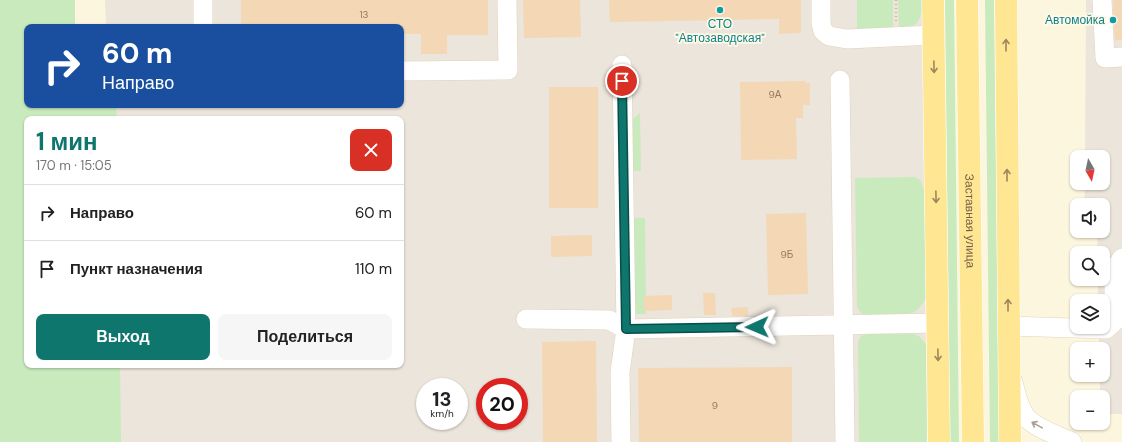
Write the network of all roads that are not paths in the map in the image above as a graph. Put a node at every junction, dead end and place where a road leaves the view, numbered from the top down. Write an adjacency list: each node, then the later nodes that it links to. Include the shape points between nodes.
1 (203, 0): 8 (lane)
2 (507, 0): 12 (lane, via 508,70)
3 (821, 0): 9 (lane, via 821,23 823,31 829,36 847,39)
4 (933, 0): 9 (main road)
5 (967, 0): 24 (main road, Заставная улица)
6 (1006, 0): 18 (main road, one-way to 6)
7 (1102, 0): 10 (lane, via 1105,58)
8 (203, 24)
9 (934, 35): 16 (main road, one-way to 16)
10 (1122, 57)
11 (622, 65): 19 (lane)
12 (404, 71)
13 (840, 80): 17 (lane)
14 (1122, 258): 18 (lane, via 1114,270 1114,322 1106,329)
15 (526, 319): 19 (lane, via 609,320)
16 (937, 323): 17 (lane); 23 (main road, one-way to 23)
17 (843, 325): 19 (lane); 22 (lane)
18 (1008, 326): 20 (main road)
19 (626, 329): 21 (lane, via 620,372)
20 (1008, 363): 25 (main road); 26 (lane, one-way to 20, via 1033,424 1025,416)
21 (621, 442)
22 (845, 442)
23 (939, 442)
24 (973, 442)
25 (1010, 442)
26 (1072, 442)

